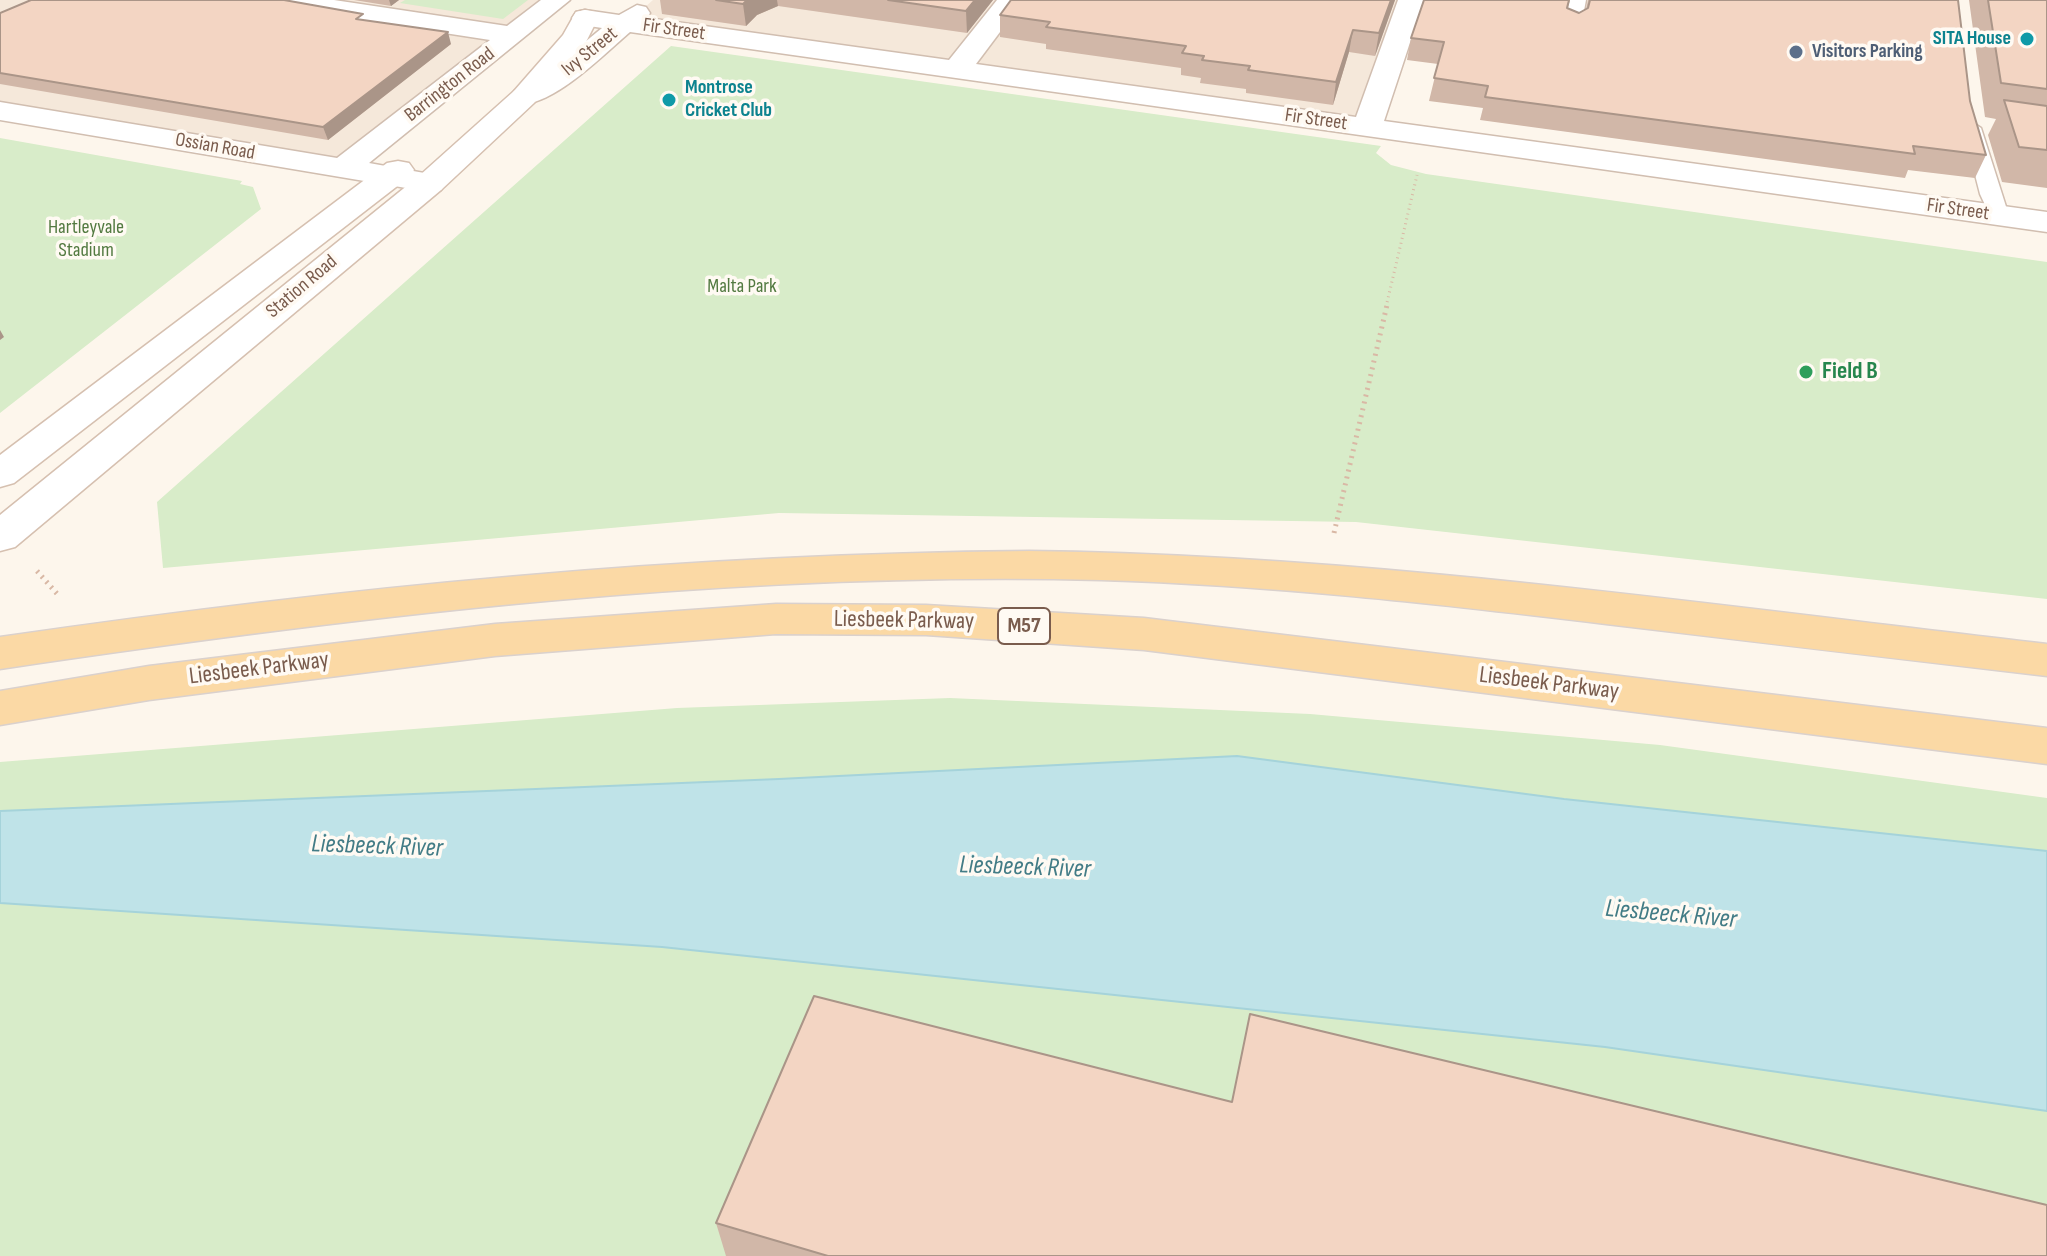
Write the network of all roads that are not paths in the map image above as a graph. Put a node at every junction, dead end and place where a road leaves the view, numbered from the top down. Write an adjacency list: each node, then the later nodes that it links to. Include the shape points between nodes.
1 (282, 0): 10 (street)
2 (557, 0): 10 (street, Barrington Road)
3 (653, 0): 8 (street, Ivy Street)
4 (1011, 0): 11 (street)
5 (1411, 0): 16 (street)
6 (1578, 0): 9 (lane)
7 (595, 9): 8 (street, Fir Street); 12 (street, Station Road); 13 (street, via 554,34)
8 (626, 24): 11 (street, Fir Street); 12 (street, Ivy Street, via 561,76)
9 (1572, 27)
10 (513, 35): 18 (street, Barrington Road)
11 (955, 72): 16 (street, Fir Street)
12 (524, 97): 20 (street, Station Road)
13 (470, 109)
14 (0, 111): 18 (street, Ossian Road)
15 (1976, 120): 21 (lane)
16 (1367, 127): 21 (street, Fir Street)
17 (425, 148): 19 (street, Station Road)
18 (343, 169): 19 (street, Ossian Road)
19 (391, 176): 20 (street, Ossian Road); 23 (street, Station Road)
20 (430, 183): 24 (street, Station Road)
21 (1999, 216): 22 (street, Fir Street)
22 (2047, 222)
23 (0, 474)
24 (0, 537)
25 (0, 653): 26 (main road, Liesbeek Parkway, via 317,610 614,580 1030,565 1233,572 1432,590)
26 (2047, 660)
27 (0, 708): 28 (main road, Liesbeek Parkway / M57, via 149,683 495,640 776,619 926,620 1144,634)
28 (2047, 746)

